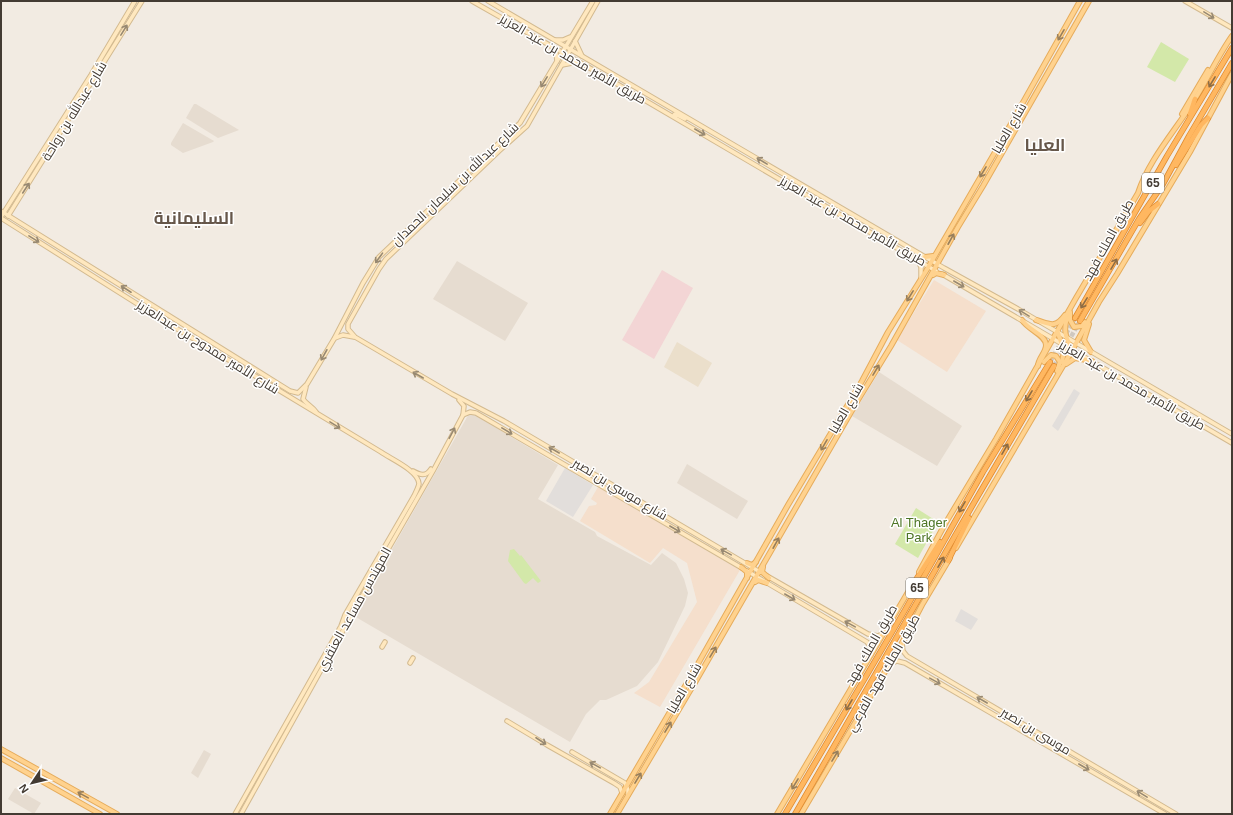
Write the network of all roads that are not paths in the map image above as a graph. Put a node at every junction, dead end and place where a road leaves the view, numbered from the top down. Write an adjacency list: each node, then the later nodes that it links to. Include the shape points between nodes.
1 (134, 1): 44 (street, شارع عبدالله بن رواحة, via 87,80)
2 (142, 1): 45 (street, شارع عبدالله بن رواحة, one-way to 2)
3 (472, 1): 15 (street, طريق الأمير محمد بن عبد العزيز)
4 (488, 1): 13 (street, طريق الأمير محمد بن عبد العزيز)
5 (593, 1): 12 (street, شارع عبدالله بن سليمان الحمدان)
6 (598, 1): 14 (street)
7 (1080, 1): 28 (main road, شارع العليا, one-way to 28)
8 (1089, 1): 29 (main road, شارع العليا)
9 (1185, 1): 10 (street, one-way to 10)
10 (1232, 28)
11 (1232, 36): 24 (main road)
12 (571, 37): 13 (street); 16 (street, شارع عبدالله بن سليمان الحمدان)
13 (555, 40): 16 (street, طريق الأمير محمد بن عبد العزيز)
14 (576, 41): 17 (street); 21 (street)
15 (552, 46): 19 (street, طريق الأمير محمد بن عبد العزيز); 22 (street)
16 (565, 47): 17 (street, طريق الأمير محمد بن عبد العزيز); 19 (street, شارع عبدالله بن سليمان الحمدان)
17 (572, 48): 20 (street); 21 (street, طريق الأمير محمد بن عبد العزيز)
18 (1232, 48): 39 (highway, طريق الملك فهد / 65, one-way to 39)
19 (562, 52): 20 (street, طريق الأمير محمد بن عبد العزيز); 22 (street, شارع عبدالله بن سليمان الحمدان)
20 (567, 56): 23 (street, طريق الأمير محمد بن عبد العزيز); 26 (street)
21 (582, 57): 37 (street, طريق الأمير محمد بن عبد العزيز)
22 (557, 61): 73 (street, شارع عبدالله بن سليمان الحمدان, one-way to 73, via 520,123 383,252 363,283)
23 (579, 62): 26 (street); 36 (street, طريق الأمير محمد بن عبد العزيز)
24 (1215, 63): 30 (main road); 33 (main road, via 1211,65)
25 (1232, 63): 40 (highway, طريق الملك فهد / 65)
26 (562, 64): 71 (street, شارع موسي بن نصير, via 527,126 378,269 348,324 348,329)
27 (1232, 74): 35 (main road)
28 (1031, 88): 29 (main road, via 1034,94); 32 (main road, شارع العليا)
29 (1040, 89): 34 (main road, شارع العليا)
30 (1195, 99): 38 (main road); 39 (highway, via 1191,113)
31 (1184, 100): 33 (main road)
32 (1022, 105): 34 (main road, via 1029,100); 49 (main road, شارع العليا, one-way to 49)
33 (1186, 107): 38 (main road)
34 (1028, 108): 51 (main road, شارع العليا, one-way to 34)
35 (1208, 118): 40 (highway); 43 (main road)
36 (677, 119): 37 (street, via 674,114); 41 (street, طريق الأمير محمد بن عبد العزيز, one-way to 41)
37 (692, 120): 42 (street, طريق الأمير محمد بن عبد العزيز, one-way to 37)
38 (1166, 142): 63 (main road)
39 (1175, 144): 66 (highway, طريق الملك فهد / 65, one-way to 66)
40 (1172, 169): 48 (highway, طريق الملك فهد / 65)
41 (788, 184): 42 (street, via 801,188); 52 (street, طريق الأمير محمد بن عبد العزيز)
42 (804, 185): 50 (street, طريق الأمير محمد بن عبد العزيز)
43 (1158, 204): 48 (highway); 64 (main road)
44 (2, 212): 45 (street, شارع الأمير ممدوح بن عبدالعزيز); 46 (street, شارع عبدالله بن رواحة)
45 (9, 216): 47 (street, شارع عبدالله بن رواحة); 84 (street, شارع الأمير ممدوح بن عبدالعزيز, one-way to 45, via 298,393 290,392)
46 (1, 218): 47 (street, شارع الأمير ممدوح بن عبدالعزيز)
47 (5, 221): 91 (street, شارع الأمير ممدوح بن عبدالعزيز, one-way to 91)
48 (1131, 233): 69 (highway, طريق الملك فهد / 65, one-way to 48)
49 (935, 254): 50 (main road); 51 (main road, via 935,261); 53 (main road, شارع العليا)
50 (926, 257): 53 (street, طريق الأمير محمد بن عبد العزيز); 54 (street, via 929,263)
51 (940, 259): 55 (main road, شارع العليا); 57 (street)
52 (918, 260): 54 (street, طريق الأمير محمد بن عبد العزيز); 61 (street)
53 (931, 260): 55 (street, طريق الأمير محمد بن عبد العزيز); 56 (main road, شارع العليا)
54 (922, 263): 56 (street, طريق الأمير محمد بن عبد العزيز)
55 (938, 264): 57 (street, طريق الأمير محمد بن عبد العزيز); 59 (main road, شارع العليا)
56 (928, 266): 58 (main road, شارع العليا); 59 (street, طريق الأمير محمد بن عبد العزيز)
57 (944, 268): 59 (street, via 938,267); 68 (street, طريق الأمير محمد بن عبد العزيز, one-way to 57)
58 (926, 271): 61 (main road, شارع العليا); 62 (main road, via 932,271)
59 (936, 271): 60 (street, طريق الأمير محمد بن عبد العزيز); 62 (main road, شارع العليا)
60 (944, 275): 62 (main road, via 935,273); 67 (street, طريق الأمير محمد بن عبد العزيز, one-way to 67)
61 (921, 278): 83 (main road, شارع العليا, one-way to 83)
62 (930, 278): 86 (main road, شارع العليا, one-way to 62)
63 (1076, 298): 65 (main road); 68 (main road, via 1059,323 1050,324)
64 (1098, 302): 65 (main road, via 1082,326 1070,323); 76 (main road); 78 (main road, via 1084,337)
65 (1070, 310): 70 (main road); 72 (main road, via 1065,330)
66 (1075, 318)
67 (1022, 320): 74 (street, طريق الأمير محمد بن عبد العزيز); 82 (main road, via 1028,328 1042,336 1045,342)
68 (1036, 320): 70 (street, طريق الأمير محمد بن عبد العزيز)
69 (1080, 321)
70 (1058, 333): 72 (street, طريق الأمير محمد بن عبد العزيز); 74 (main road); 75 (main road)
71 (355, 337): 73 (street, via 343,335); 88 (street, شارع موسي بن نصير, one-way to 71)
72 (1066, 338): 76 (street, طريق الأمير محمد بن عبد العزيز); 77 (main road)
73 (334, 339): 84 (street, شارع عبدالله بن سليمان الحمدان, one-way to 84)
74 (1054, 339): 75 (street, طريق الأمير محمد بن عبد العزيز); 82 (main road)
75 (1062, 344): 77 (street, طريق الأمير محمد بن عبد العزيز); 87 (main road, via 1064,358)
76 (1076, 344): 77 (main road); 78 (street, طريق الأمير محمد بن عبد العزيز)
77 (1072, 350): 79 (street, طريق الأمير محمد بن عبد العزيز); 87 (main road)
78 (1091, 352): 93 (street, طريق الأمير محمد بن عبد العزيز)
79 (1092, 361): 87 (main road, via 1075,358 1068,362); 94 (street, طريق الأمير محمد بن عبد العزيز)
80 (1050, 362): 99 (highway, طريق الملك فهد / 65, one-way to 99)
81 (1054, 366): 98 (highway, طريق الملك فهد / 65, one-way to 81)
82 (1037, 369): 85 (main road)
83 (862, 380): 86 (main road, via 863,385); 89 (main road, شارع العليا)
84 (307, 384): 91 (street, via 303,399)
85 (1029, 384): 87 (main road, via 1047,358 1055,355 1059,359 1059,366); 115 (main road, طريق الملك فهد الفرعي, via 944,525)
86 (868, 385): 90 (main road, شارع العليا)
87 (1050, 388): 101 (main road, طريق الملك فهد الفرعي)
88 (452, 394): 92 (street, via 463,403); 102 (street, شارع موسي بن نصير, one-way to 88, via 504,421)
89 (853, 396): 90 (main road, via 858,393); 100 (main road, شارع العليا, one-way to 100)
90 (858, 400): 103 (main road, شارع العليا, one-way to 90)
91 (317, 413): 96 (street, شارع الأمير ممدوح بن عبدالعزيز, one-way to 96)
92 (463, 415): 95 (street, المهندس مساعد العنقري, one-way to 92); 104 (street, شارع موسي بن نصير, one-way to 104, via 473,412)
93 (1232, 434)
94 (1232, 443)
95 (437, 462): 96 (street, via 430,472 422,475); 117 (street, المهندس مساعد العنقري)
96 (408, 469): 97 (street, شارع الأمير ممدوح بن عبدالعزيز)
97 (416, 476): 116 (street, المهندس مساعد العنقري, via 418,487)
98 (972, 508): 101 (highway); 156 (highway, طريق الملك فهد / 65, one-way to 98)
99 (956, 519): 115 (highway, via 947,529); 155 (highway, طريق الملك فهد / 65, one-way to 155)
100 (758, 559): 102 (main road, via 753,564); 105 (main road, شارع العليا)
101 (948, 561): 123 (main road, طريق الملك فهد الفرعي)
102 (748, 564): 105 (street, شارع موسي بن نصير); 106 (street, via 752,568)
103 (764, 564): 107 (main road, شارع العليا); 110 (main road, via 762,572)
104 (741, 567): 106 (street, شارع موسي بن نصير); 113 (main road, via 748,575)
105 (754, 567): 107 (street, شارع موسي بن نصير); 108 (main road, شارع العليا)
106 (746, 570): 108 (street, شارع موسي بن نصير)
107 (760, 572): 109 (main road, شارع العليا); 110 (street, شارع موسي بن نصير)
108 (751, 573): 109 (street, شارع موسي بن نصير); 111 (main road, شارع العليا)
109 (757, 577): 112 (street, شارع موسي بن نصير); 114 (main road, شارع العليا)
110 (769, 578): 120 (street, شارع موسي بن نصير, one-way to 110)
111 (747, 579): 113 (main road, شارع العليا); 114 (main road, via 754,576)
112 (767, 583): 114 (main road, via 758,580); 121 (street, شارع موسي بن نصير, one-way to 121)
113 (744, 584): 131 (main road, شارع العليا)
114 (752, 585): 132 (main road, شارع العليا, one-way to 114)
115 (910, 589): 119 (main road, طريق الملك فهد الفرعي)
116 (345, 617): 117 (street); 118 (street, المهندس مساعد العنقري)
117 (345, 624): 118 (street); 151 (street, المهندس مساعد العنقري)
118 (341, 626): 150 (street, المهندس مساعد العنقري)
119 (885, 632): 120 (street, via 878,636); 125 (main road, طريق الملك فهد الفرعي)
120 (868, 634): 121 (street, via 868,638)
121 (864, 640): 125 (street, via 870,646)
122 (385, 642): 124 (street)
123 (902, 644): 126 (street); 130 (main road, طريق الملك فهد الفرعي)
124 (382, 647)
125 (871, 656): 154 (main road, طريق الملك فهد الفرعي, one-way to 154)
126 (907, 656): 129 (street, via 904,659); 135 (street, موسى بن نصير, one-way to 126)
127 (413, 658): 128 (street)
128 (410, 663)
129 (905, 663): 130 (street, via 897,661); 137 (street, one-way to 137)
130 (890, 664): 157 (main road, طريق الملك فهد الفرعي, one-way to 130)
131 (690, 679): 132 (main road, شارع العليا, via 695,680); 145 (main road, شارع العليا)
132 (693, 686): 147 (main road, شارع العليا, one-way to 132)
133 (507, 721): 136 (street)
134 (524, 724): 136 (street)
135 (1029, 727): 137 (street); 140 (street, موسى بن نصير)
136 (521, 729): 144 (street, one-way to 144)
137 (1026, 733): 142 (street)
138 (1, 749): 149 (main road, one-way to 138)
139 (572, 752): 143 (street, one-way to 139)
140 (1072, 752): 142 (street); 159 (street, موسى بن نصير, one-way to 140)
141 (1, 758): 148 (main road)
142 (1069, 758): 158 (street, one-way to 158)
143 (617, 778): 144 (street); 145 (street)
144 (614, 783): 146 (street, via 620,787)
145 (626, 786): 146 (main road, شارع العليا); 147 (street)
146 (622, 793): 152 (main road, شارع العليا)
147 (628, 795): 153 (main road, شارع العليا)
148 (100, 814)
149 (117, 814)
150 (235, 814)
151 (241, 814)
152 (610, 814)
153 (617, 814)
154 (777, 814)
155 (785, 814)
156 (795, 814)
157 (801, 814)
158 (1166, 814)
159 (1176, 814)

